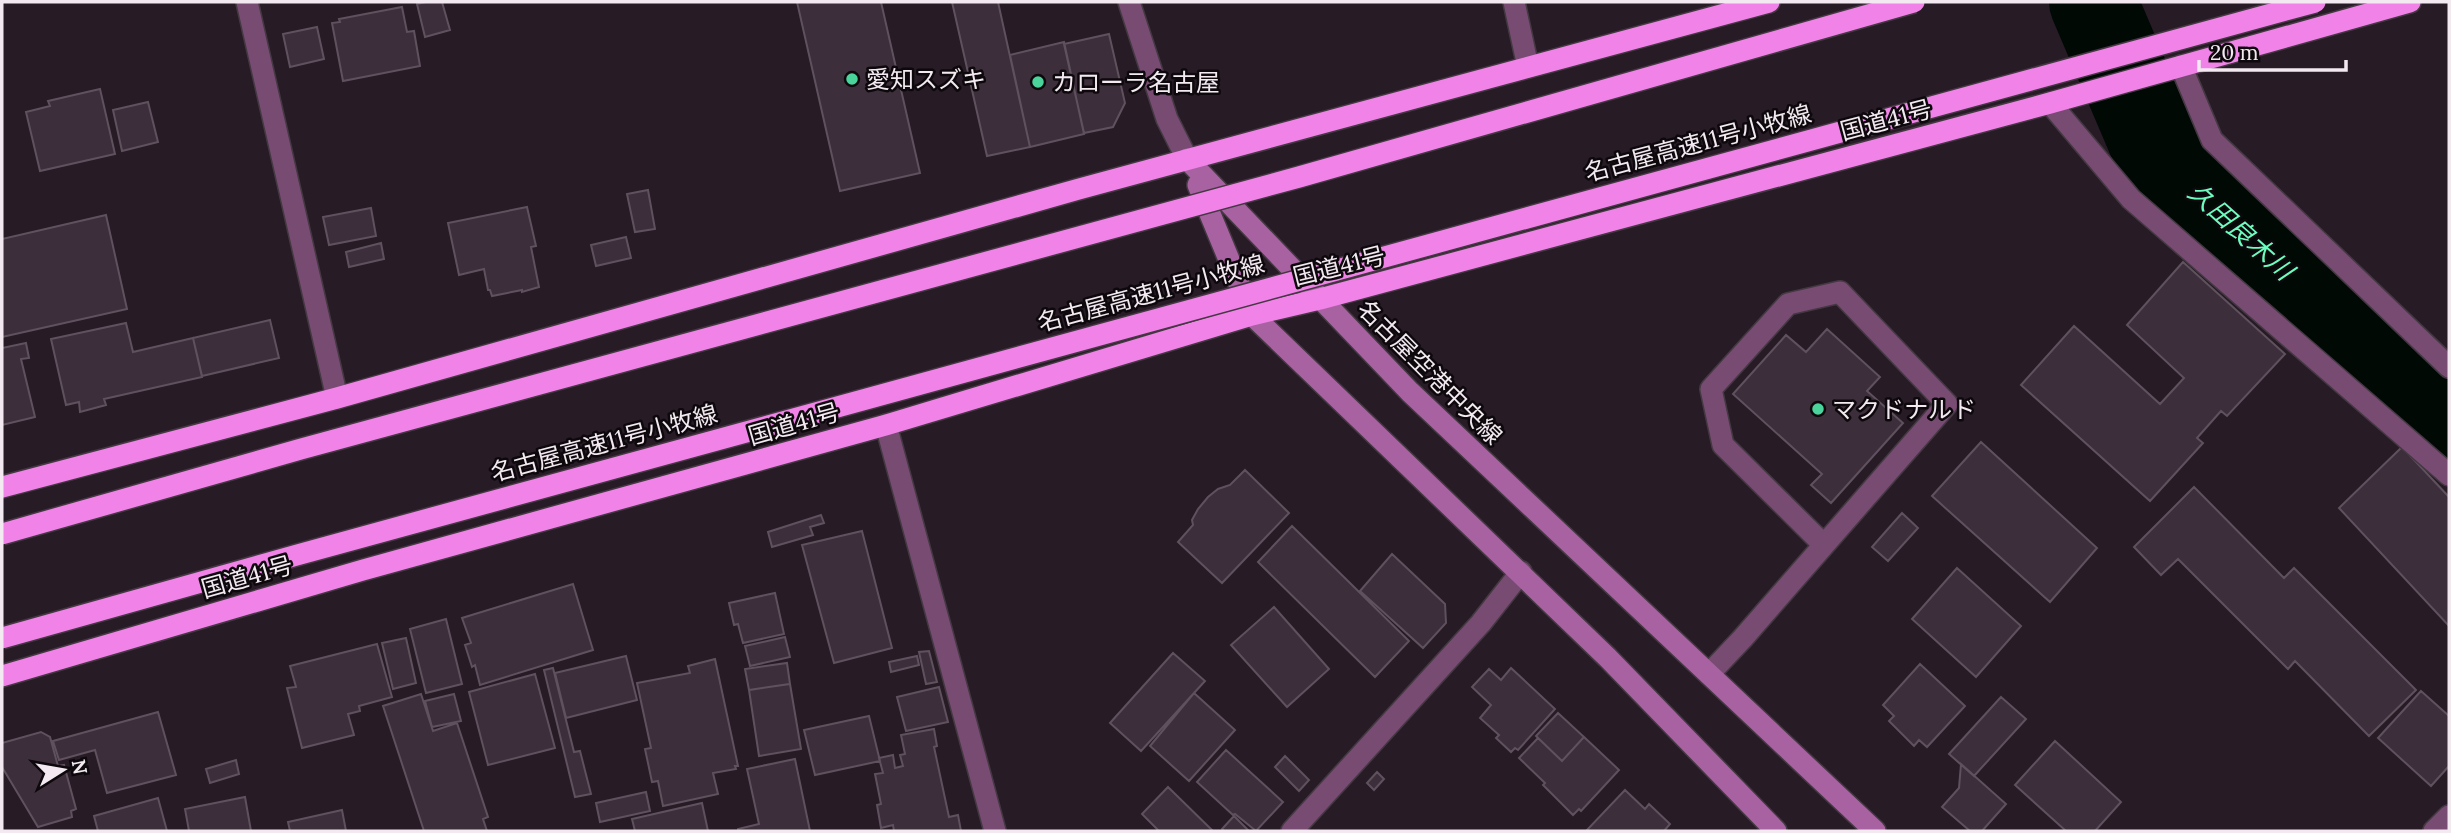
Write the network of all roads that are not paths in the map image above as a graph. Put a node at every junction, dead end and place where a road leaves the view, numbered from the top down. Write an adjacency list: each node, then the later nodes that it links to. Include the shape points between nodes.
1 (247, 2): 15 (street)
2 (1129, 2): 11 (street, via 1167,119)
3 (1514, 2): 8 (street)
4 (1769, 2): 8 (highway)
5 (1914, 2): 19 (highway, bridge)
6 (2315, 2): 22 (highway, 名古屋高速11号小牧線, bridge)
7 (2410, 2): 9 (highway, 国道41号)
8 (1528, 67): 11 (highway)
9 (2179, 67): 10 (highway, 国道41号); 14 (street, via 2212,141)
10 (2052, 103): 12 (highway, 国道41号); 17 (street, via 2130,199)
11 (1188, 159): 12 (main road, 名古屋空港中央線); 13 (main road); 15 (highway)
12 (1320, 299): 13 (highway, 国道41号); 23 (main road, 名古屋空港中央線, via 1410,392)
13 (1252, 315): 16 (highway, 国道41号); 21 (main road)
14 (2449, 367)
15 (337, 398): 18 (highway)
16 (886, 425): 24 (highway, 国道41号); 26 (street)
17 (2449, 475)
18 (2, 487)
19 (2, 534)
20 (1824, 545): 20 (street, via 1723,445 1710,389 1788,304 1840,292 1947,404); 23 (street)
21 (1521, 572): 27 (street, via 1480,624); 28 (main road)
22 (2, 638)
23 (1709, 674): 29 (main road, 名古屋空港中央線)
24 (2, 676)
25 (2449, 816): 30 (street)
26 (995, 831)
27 (1292, 831)
28 (1776, 831)
29 (1875, 831)
30 (2434, 831)

